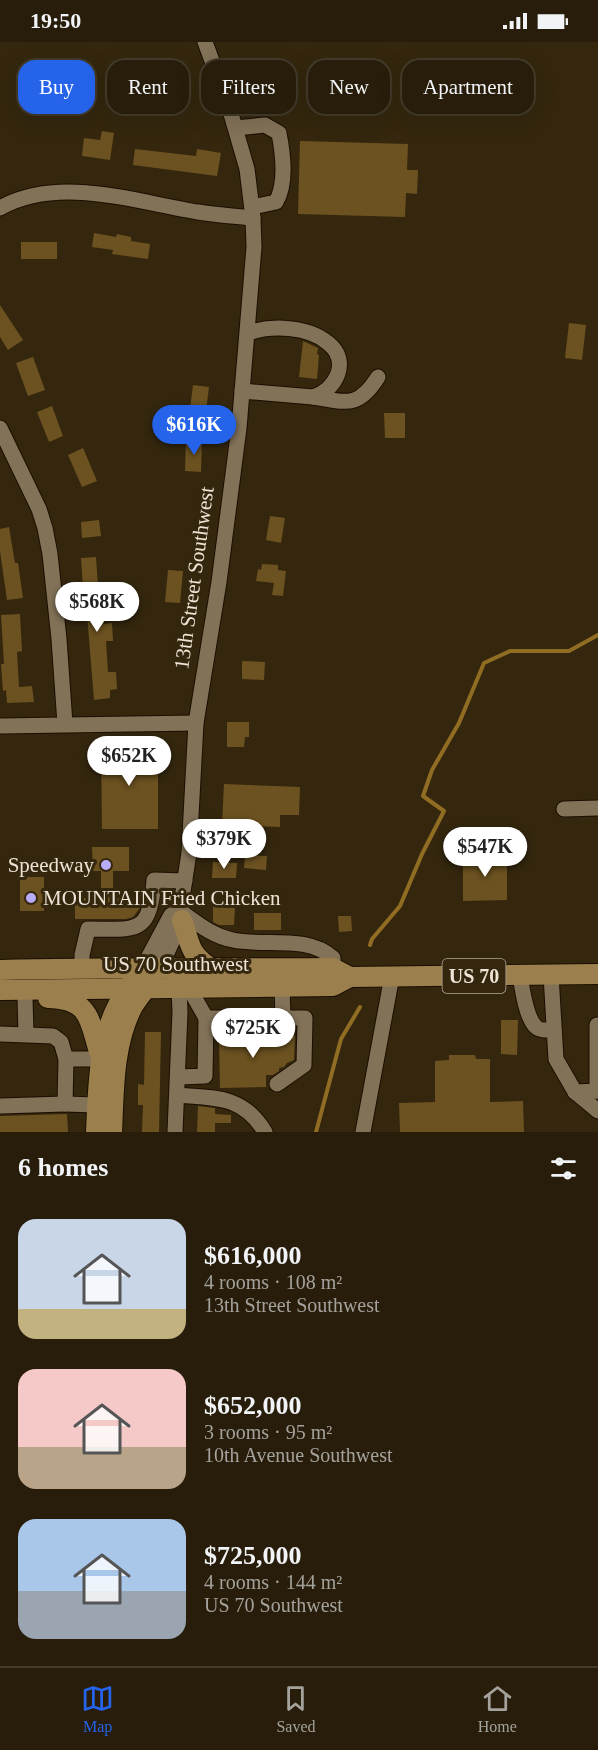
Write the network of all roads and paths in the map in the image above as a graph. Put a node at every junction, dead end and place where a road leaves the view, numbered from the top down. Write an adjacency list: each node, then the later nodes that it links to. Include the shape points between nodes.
1 (205, 42): 2 (street, 13th Street Southwest)
2 (236, 128): 4 (street, 13th Street Southwest, via 247,169); 4 (street, via 265,125 279,133 281,193 276,202)
3 (0, 208): 4 (street, via 32,195 71,191 199,212)
4 (252, 213): 5 (street, 13th Street Southwest)
5 (248, 333): 7 (street, 13th Street Southwest); 8 (street, via 261,328 291,330 313,334 329,344 337,352 339,376 332,387)
6 (378, 377): 8 (street, via 355,401)
7 (242, 391): 8 (street); 10 (street, 13th Street Southwest, via 222,560)
8 (313, 397)
9 (0, 428): 11 (street, via 45,528)
10 (196, 723): 11 (street); 15 (street, 13th Street Southwest)
11 (65, 724): 12 (street)
12 (0, 726)
13 (564, 808): 14 (street)
14 (598, 808)
15 (185, 881): 16 (street, 13th Street Southwest); 17 (street, via 154,880 151,907 134,929 88,929)
16 (181, 916): 18 (street, via 212,934 234,941 309,945 333,958); 19 (main road, via 192,951); 26 (street, 13th Street Southwest)
17 (82, 968): 20 (main road, US 70 Southwest / US 70); 26 (main road, US 70 Southwest / US 70)
18 (333, 968): 19 (main road, US 70 Southwest / US 70); 25 (main road, US 70 Southwest / US 70)
19 (212, 969): 26 (main road, US 70 Southwest / US 70)
20 (0, 970)
21 (598, 974): 23 (main road, US 70 Southwest / US 70)
22 (520, 975): 23 (main road, US 70 Southwest / US 70); 24 (main road, US 70 Southwest / US 70); 35 (street, via 536,1028)
23 (551, 975): 35 (street)
24 (392, 976): 25 (main road, US 70 Southwest / US 70); 53 (street)
25 (350, 977): 27 (main road, US 70 Southwest / US 70, via 333,986)
26 (144, 979): 28 (main road, US 70 Southwest / US 70); 29 (main road, US 70 Southwest / US 70); 39 (main road, 13th Street Southwest, via 118,1004); 50 (main road, 13th Street Southwest, via 119,1051)
27 (282, 987): 28 (main road, US 70 Southwest / US 70); 33 (street)
28 (184, 988): 32 (street); 40 (street)
29 (0, 990)
30 (0, 998): 31 (main road)
31 (25, 998): 37 (street); 39 (main road, via 54,998 80,1006 93,1025)
32 (206, 1018): 33 (street); 40 (street, via 205,1076)
33 (283, 1018): 41 (street, via 305,1018 304,1065)
34 (597, 1025): 42 (street)
35 (555, 1030): 43 (street, via 556,1059)
36 (0, 1034): 37 (street)
37 (26, 1034): 38 (street, via 53,1035 61,1042)
38 (66, 1059): 39 (street); 45 (street)
39 (101, 1059): 46 (main road, 13th Street Southwest)
40 (178, 1077): 44 (street)
41 (277, 1084)
42 (598, 1091): 43 (street)
43 (575, 1092): 48 (street)
44 (177, 1095): 51 (street); 52 (street, via 227,1100 243,1106)
45 (65, 1104): 46 (street); 47 (street)
46 (97, 1105): 49 (main road, 13th Street Southwest)
47 (0, 1106)
48 (598, 1111)
49 (96, 1132)
50 (112, 1132)
51 (175, 1132)
52 (265, 1132)
53 (363, 1132)

